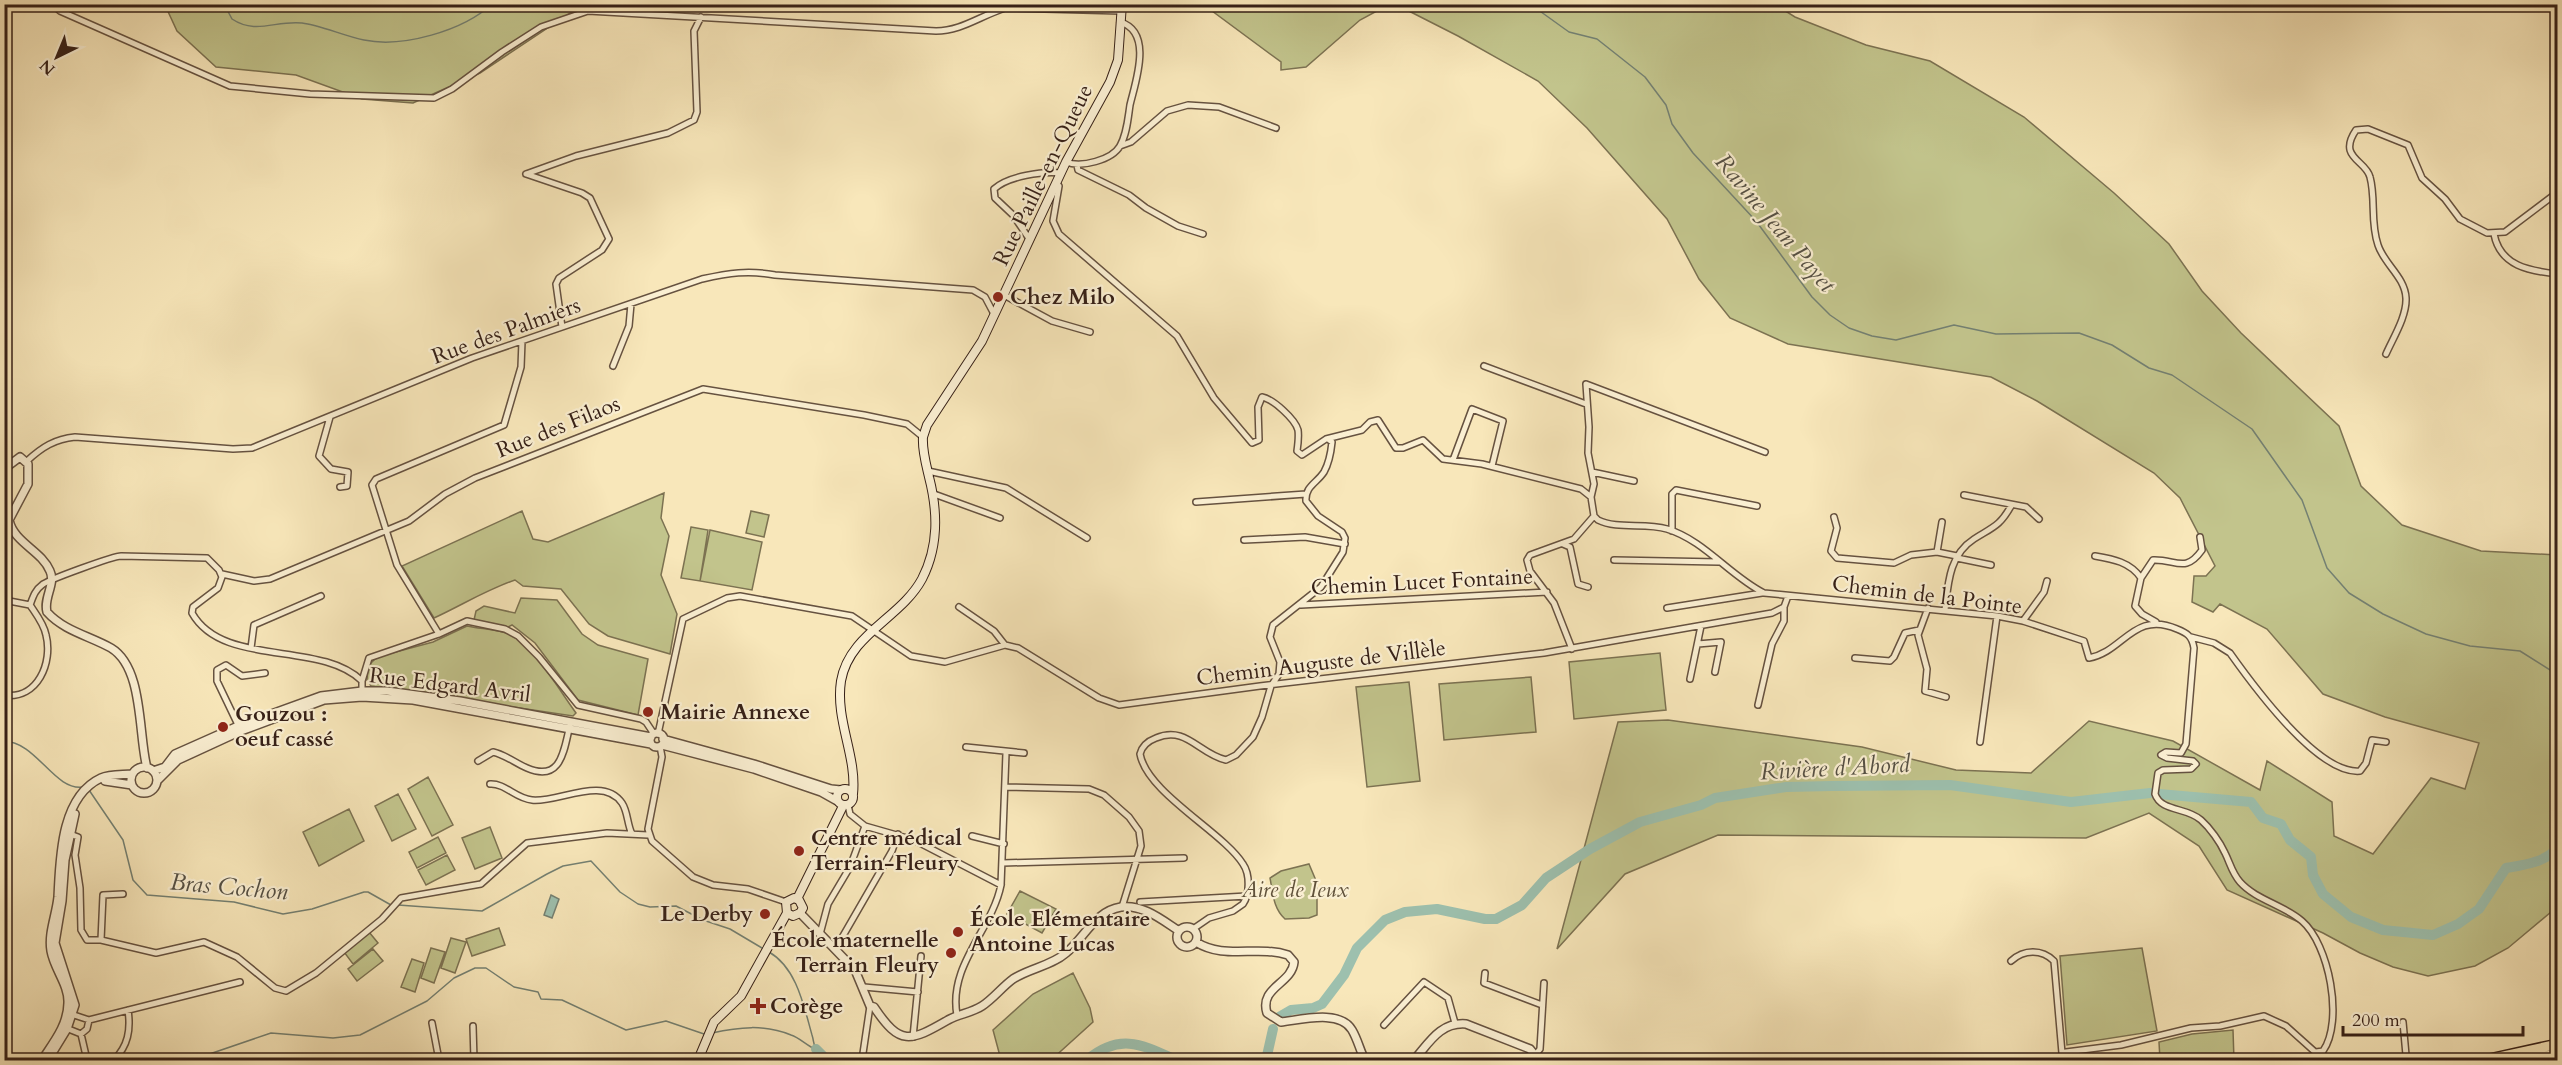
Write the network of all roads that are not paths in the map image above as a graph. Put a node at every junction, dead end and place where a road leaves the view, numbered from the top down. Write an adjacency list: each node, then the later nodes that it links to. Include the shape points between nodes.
1 (52, 4): 3 (street, via 230,87 434,98 541,27 588,11)
2 (1121, 8): 3 (street, via 1006,8 950,31); 4 (main road, Rue Paille-en-Queue)
3 (701, 16): 19 (street, via 694,31 694,120 668,133 576,156 526,174 590,198 609,239 602,250 559,278 556,284)
4 (1120, 22): 6 (street, via 1130,27 1137,39 1140,60); 7 (main road, Rue Paille-en-Queue, via 1118,60 1110,82)
5 (1276, 128): 6 (street, via 1219,107 1188,105 1167,111 1131,142)
6 (1120, 146): 8 (street, via 1111,156)
7 (1066, 162): 8 (street); 9 (main road, Rue Paille-en-Queue)
8 (1077, 165): 12 (street, via 1078,170 1129,195 1154,213)
9 (1061, 173): 10 (main road, Rue Paille-en-Queue); 14 (street, via 1039,174 994,189 995,198)
10 (1056, 183): 14 (main road, Rue Paille-en-Queue); 28 (street, via 1059,186 1053,221 1059,234 1177,336 1214,398 1248,439 1254,443 1259,440 1258,406 1262,397 1273,402 1295,424 1300,454 1310,452)
11 (2558, 192): 13 (street, via 2505,231)
12 (1203, 234)
13 (2494, 234): 15 (street, via 2498,250 2506,259 2529,269); 22 (street, via 2460,219 2422,178 2412,151 2403,142 2368,129 2356,130 2351,138 2351,152 2370,176 2378,246 2406,295)
14 (1030, 240): 16 (main road, Rue Paille-en-Queue)
15 (2558, 274)
16 (1004, 296): 18 (main road, Rue Paille-en-Queue); 20 (street, via 1067,327)
17 (631, 304): 18 (street, Rue des Palmiers, via 702,279 752,270 972,290 985,297); 19 (street, Rue des Palmiers); 23 (street, via 629,326)
18 (995, 316): 27 (main road, Rue Paille-en-Queue)
19 (562, 327): 21 (street, Rue des Palmiers)
20 (1090, 332)
21 (522, 341): 26 (street, Rue des Palmiers); 51 (street, via 521,367 504,425 373,482)
22 (2386, 354)
23 (614, 366)
24 (1484, 366): 25 (street)
25 (1586, 404): 29 (street, via 1587,384); 35 (street)
26 (330, 417): 31 (street, Rue des Palmiers, via 252,448 75,437 59,439); 37 (street, via 319,456 332,469 348,472 347,486)
27 (923, 437): 34 (main road); 51 (street, Rue des Filaos, via 906,424 703,389 474,478 445,494 417,517)
28 (1326, 438): 30 (street, via 1362,430 1378,420 1396,448 1423,440 1439,457); 39 (street, via 1332,442 1327,464)
29 (1765, 452)
30 (1453, 460): 32 (street); 32 (street, via 1472,409 1503,421)
31 (27, 461): 33 (street, via 20,457); 45 (street, via 28,484)
32 (1492, 466): 41 (street, via 1581,489)
33 (4, 469)
34 (928, 471): 38 (main road); 54 (street, via 1006,488)
35 (1592, 472): 36 (street); 41 (street)
36 (1634, 481)
37 (340, 487)
38 (934, 494): 48 (street); 85 (main road, via 937,525 922,578 912,593)
39 (1306, 494): 42 (street); 56 (street, via 1310,508 1342,532)
40 (1964, 495): 44 (street)
41 (1591, 497): 46 (street)
42 (1196, 502)
43 (1756, 506): 52 (street, via 1676,490 1672,494)
44 (2011, 506): 49 (street, via 2026,507); 60 (street, via 1997,527)
45 (7, 514): 66 (street, via 12,530 45,562)
46 (1594, 516): 52 (street, Chemin de la Pointe, via 1603,523); 57 (street, via 1574,539)
47 (1834, 517): 58 (street, via 1837,528 1830,551 1837,558 1894,563 1911,555)
48 (1000, 518)
49 (2039, 519)
50 (1942, 522): 58 (street)
51 (386, 529): 64 (street, Rue des Filaos, via 270,579 254,581); 87 (street, via 397,565)
52 (1672, 531): 62 (street, Chemin de la Pointe)
53 (2200, 537): 65 (street, via 2202,550 2192,561 2182,565 2165,559 2153,560)
54 (1087, 538)
55 (1244, 540): 56 (street, via 1305,537)
56 (1345, 544): 75 (street, via 1326,582)
57 (1563, 544): 68 (street, via 1570,547 1578,584); 69 (street, via 1530,555 1527,560 1530,572)
58 (1936, 552): 60 (street)
59 (2095, 556): 65 (street, via 2123,563)
60 (1957, 557): 63 (street); 80 (street, via 1949,575)
61 (1614, 561): 62 (street)
62 (1719, 562): 70 (street, Chemin de la Pointe, via 1745,584)
63 (1991, 565)
64 (222, 574): 66 (street, via 212,561 201,557 114,556); 91 (street, via 218,588 198,601 192,613 210,632)
65 (2141, 578): 83 (street, via 2135,606)
66 (52, 580): 74 (street, via 36,590); 111 (street, via 45,600 47,612 73,631 111,648 128,667 136,694)
67 (2047, 581): 82 (street, via 2044,592)
68 (1588, 587)
69 (1547, 592): 75 (street, Chemin Lucet Fontaine); 92 (street)
70 (1764, 593): 72 (street, Chemin de la Pointe); 78 (street)
71 (321, 596): 91 (street, via 254,625)
72 (1788, 596): 77 (street); 79 (street, Chemin de la Pointe)
73 (4, 600): 74 (street)
74 (30, 605): 102 (street, via 46,633 48,645 41,678 36,686 21,693)
75 (1299, 605): 100 (street, via 1270,630 1280,668)
76 (959, 607): 90 (street, via 994,631)
77 (1784, 607): 84 (street, Chemin Auguste de Villèle, via 1773,614); 104 (street, via 1784,621 1772,644)
78 (1667, 608)
79 (1928, 608): 80 (street, Chemin de la Pointe); 86 (street)
80 (1945, 610): 81 (street, Chemin de la Pointe)
81 (1997, 616): 82 (street, Chemin de la Pointe); 108 (street)
82 (2023, 621): 83 (street, Chemin de la Pointe, via 2084,640 2089,658 2142,626)
83 (2160, 624): 88 (street)
84 (1701, 626): 89 (street); 92 (street, Chemin Auguste de Villèle)
85 (872, 630): 90 (street, via 911,656 945,662); 107 (street, via 852,616 740,596 727,598 683,620); 117 (main road, via 853,654 841,682 840,700)
86 (1919, 630): 94 (street, via 1905,633 1890,661); 103 (street, via 1927,669 1926,691)
87 (439, 634): 99 (street, via 369,658); 107 (street, via 467,621 512,632 539,657 578,705 640,719)
88 (2191, 637): 109 (street, via 2214,643 2230,653 2304,743 2333,762 2360,771 2366,764 2372,740); 173 (street, via 2194,657 2186,744 2181,753 2161,755 2196,764 2191,770 2158,773 2155,794 2162,804 2198,817 2220,844 2238,880 2303,922 2312,933 2324,961 2333,1006 2329,1040 2323,1051)
89 (1698, 644): 96 (street, via 1721,642); 98 (street)
90 (1005, 645): 100 (street, Chemin Auguste de Villèle, via 1030,654 1112,704)
91 (251, 648): 99 (street, via 338,664)
92 (1572, 649): 100 (street, Chemin Auguste de Villèle)
93 (4, 655): 95 (street)
94 (1855, 658)
95 (4, 666)
96 (1715, 672)
97 (265, 673): 106 (street, via 242,676 226,665 218,670 217,681)
98 (1690, 679)
99 (362, 681): 101 (street)
100 (1271, 686): 138 (street, via 1258,728 1232,758 1217,758 1178,734 1151,739 1140,754 1144,768 1169,795 1242,862 1248,880)
101 (362, 694): 105 (street, Rue Edgard Avril); 106 (street, Rue Edgard Avril, via 324,700)
102 (4, 695)
103 (1946, 697)
104 (1758, 705)
105 (570, 724): 107 (street, Rue Edgard Avril); 114 (street, via 561,763 555,768 529,769 493,753)
106 (239, 728): 115 (street, Rue Edgard Avril, via 175,754 165,767); 118 (street, Rue Edgard Avril, via 178,760)
107 (657, 741): 123 (street, Rue Edgard Avril); 125 (street, Rue Edgard Avril, via 754,769 821,792); 130 (street, via 662,757)
108 (1980, 742)
109 (2386, 742)
110 (966, 747): 112 (street)
111 (143, 752): 115 (street); 116 (street)
112 (1006, 753): 113 (street); 122 (street)
113 (1024, 753)
114 (478, 761)
115 (150, 769): 116 (street); 118 (street)
116 (135, 771): 119 (street, via 102,777); 121 (street)
117 (853, 772): 123 (main road); 124 (main road)
118 (157, 781): 121 (street, via 154,789 146,793 138,792)
119 (93, 783): 121 (street, via 114,780); 127 (street, via 82,794)
120 (490, 784): 128 (street, via 497,783 522,799 533,801 590,791 608,792 622,803)
121 (132, 785)
122 (1005, 787): 132 (street); 134 (street, via 1089,789 1104,795 1130,817 1139,831 1141,846)
123 (843, 789): 124 (main road); 125 (main road, via 838,793)
124 (853, 794): 125 (main road, via 853,799)
125 (843, 804): 126 (street); 139 (main road)
126 (865, 826): 129 (street); 147 (street, via 849,867 828,904)
127 (68, 833): 148 (street, via 78,837 75,855 82,934 87,940); 161 (street, via 55,942 73,991)
128 (632, 834): 130 (street); 148 (street, via 594,834 527,843 481,884 401,898 382,919 286,991 275,988 237,957 204,942 167,952 144,952)
129 (898, 834): 136 (street); 150 (street)
130 (648, 835): 140 (street, via 693,877)
131 (972, 836): 132 (street)
132 (1004, 844): 135 (street)
133 (1184, 858): 134 (street)
134 (1136, 859): 135 (street); 142 (street)
135 (1003, 863): 136 (street)
136 (1001, 885): 162 (street, via 998,900 962,968)
137 (123, 894): 148 (street, via 103,895)
138 (1246, 896): 141 (street); 145 (street, via 1239,908 1209,918)
139 (797, 899): 140 (main road); 144 (main road, via 802,905)
140 (786, 902): 143 (main road)
141 (1140, 902)
142 (1122, 907): 146 (street, via 1152,913); 162 (street, via 1102,914 1057,960 1015,978 982,1006)
143 (788, 913): 144 (main road); 184 (main road, via 741,996 712,1026)
144 (800, 913): 147 (street)
145 (1193, 929): 146 (street, via 1184,927); 149 (street)
146 (1179, 931): 149 (street, via 1177,937 1182,945)
147 (820, 934): 150 (street)
148 (101, 940)
149 (1196, 942): 177 (street, via 1216,951 1288,955 1294,962 1292,971 1270,991 1266,1004 1270,1017 1281,1022 1324,1018 1341,1021 1352,1029)
150 (836, 948): 156 (street)
151 (921, 956): 157 (street)
152 (2011, 961): 174 (street, via 2030,952 2054,961)
153 (1485, 973): 158 (street, via 1484,983)
154 (240, 982): 160 (street)
155 (1544, 983): 158 (street)
156 (864, 987): 157 (street); 159 (street)
157 (918, 992): 171 (street)
158 (1542, 1005): 176 (street)
159 (870, 1006): 171 (street, via 889,1029); 185 (street)
160 (128, 1010): 163 (street); 181 (street, via 129,1036)
161 (70, 1014): 163 (street); 168 (street)
162 (957, 1015): 171 (street, via 932,1031)
163 (89, 1020): 170 (street)
164 (2403, 1022): 190 (street)
165 (432, 1023): 182 (street)
166 (1455, 1023): 167 (street, via 1448,998 1424,982); 176 (street, via 1466,1024); 187 (street, via 1442,1029)
167 (1384, 1025)
168 (65, 1026): 170 (street); 178 (street); 179 (street)
169 (473, 1026): 183 (street)
170 (81, 1034): 180 (street)
171 (913, 1037)
172 (2558, 1044): 191 (highway)
173 (2316, 1052): 174 (street, via 2286,1026 2260,1016); 189 (street)
174 (2062, 1053): 188 (street)
175 (2558, 1054): 192 (highway)
176 (1538, 1057)
177 (1364, 1058): 186 (street)
178 (42, 1060)
179 (48, 1060)
180 (87, 1060)
181 (114, 1060)
182 (439, 1060)
183 (474, 1060)
184 (698, 1060)
185 (862, 1060)
186 (1335, 1060)
187 (1414, 1060)
188 (2061, 1060)
189 (2324, 1060)
190 (2403, 1060)
191 (2485, 1060)
192 (2519, 1060)

